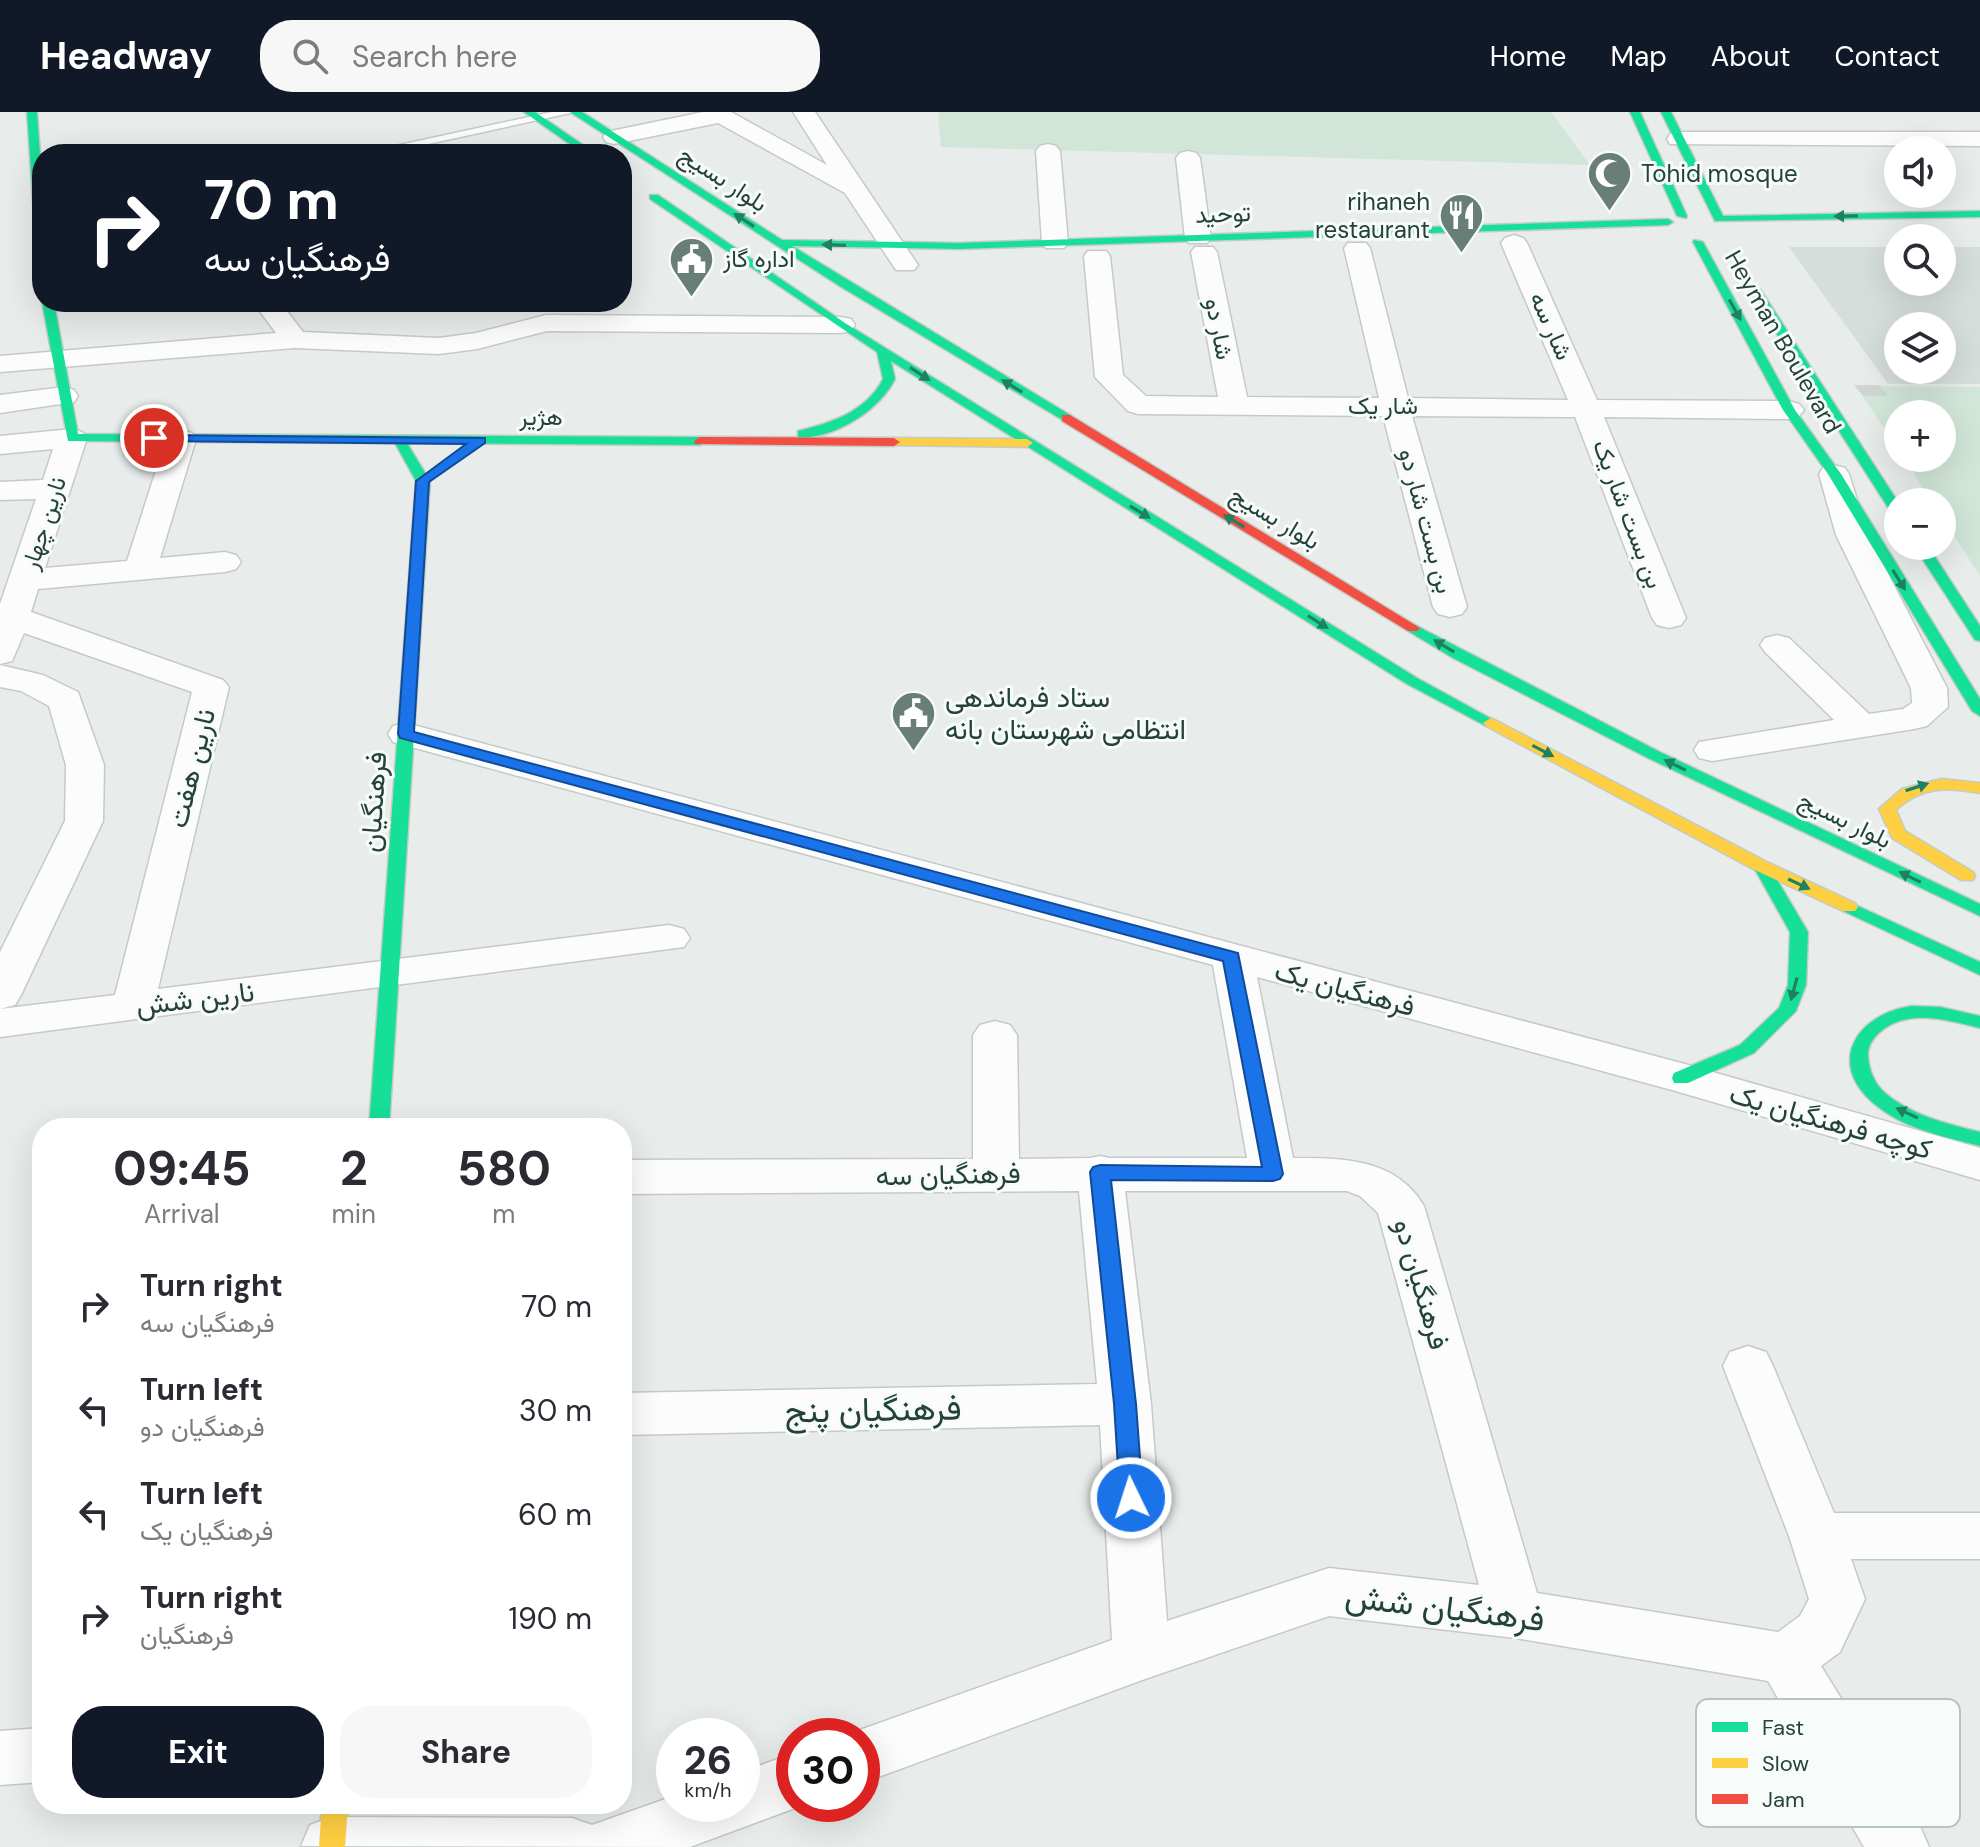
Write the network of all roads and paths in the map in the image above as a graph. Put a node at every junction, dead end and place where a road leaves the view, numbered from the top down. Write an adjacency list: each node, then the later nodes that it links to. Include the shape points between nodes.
1 (32, 112): 13 (main road)
2 (569, 112): 8 (lane)
3 (575, 112): 9 (main road, بلوار بسیج)
4 (804, 112): 21 (street)
5 (1635, 112): 10 (main road, Heyman Boulevard)
6 (1666, 112): 11 (main road, Heyman Boulevard)
7 (718, 114): 9 (street); 21 (street)
8 (534, 115): 14 (lane); 15 (main road)
9 (614, 137): 16 (main road, بلوار بسیج, one-way to 9)
10 (1646, 138): 11 (main road); 26 (main road, Heyman Boulevard)
11 (1678, 139): 12 (street, via 1868,130); 23 (main road, Heyman Boulevard)
12 (1980, 139)
13 (34, 144)
14 (408, 144)
15 (576, 144)
16 (625, 144)
17 (632, 149): 28 (main road, بلوار بسیج, one-way to 17)
18 (1048, 151): 29 (street)
19 (1188, 158): 31 (street, شار دو)
20 (635, 184): 41 (main road, بلوار بسیج)
21 (854, 189): 34 (street)
22 (1980, 214): 23 (main road, one-way to 23)
23 (1719, 219): 24 (main road, Heyman Boulevard, via 1734,225 1737,237); 26 (main road)
24 (1980, 229)
25 (1613, 231): 26 (main road, توحید); 30 (main road, توحید); 31 (main road, توحید)
26 (1681, 231): 27 (main road); 51 (main road, Heyman Boulevard, one-way to 51)
27 (1719, 242)
28 (779, 243): 34 (main road, توحید, one-way to 28); 36 (main road, بلوار بسیج)
29 (1055, 243): 31 (main road, توحید); 34 (main road, توحید)
30 (1514, 243): 32 (main road, توحید); 50 (street, شار سه)
31 (1201, 245): 32 (main road, توحید); 33 (main road, توحید); 48 (street, شار دو)
32 (1357, 248): 49 (street, بن بست شار دو)
33 (1097, 256): 34 (main road, توحید); 48 (street, شار یک, via 1109,377 1138,405)
34 (886, 265): 36 (main road, توحید)
35 (1741, 267): 62 (main road, Heyman Boulevard)
36 (842, 283): 66 (main road, بلوار بسیج, one-way to 36)
37 (632, 310): 40 (street)
38 (49, 312): 44 (main road)
39 (274, 312): 42 (street)
40 (648, 324): 41 (street); 42 (street, via 546,323 439,346)
41 (841, 325): 43 (main road, بلوار بسیج)
42 (295, 340): 44 (street)
43 (882, 349): 56 (main road, هژیر, via 889,379 872,403 826,429); 57 (main road, بلوار بسیج, one-way to 57)
44 (56, 358): 45 (street); 46 (main road)
45 (0, 364)
46 (64, 396): 47 (street); 52 (main road)
47 (0, 404)
48 (1234, 406): 49 (street, شار یک)
49 (1395, 406): 50 (street, شار یک); 71 (street, بن بست شار دو)
50 (1587, 410): 51 (street, شار یک); 74 (street, بن بست شار یک)
51 (1789, 410): 60 (main road, Heyman Boulevard)
52 (72, 438): 53 (main road, هژیر); 58 (street); 61 (street, نارین چهار)
53 (181, 439): 54 (main road, هژیر); 67 (street)
54 (399, 440): 55 (main road, هژیر); 81 (main road, فرهنگیان, via 428,477)
55 (480, 441): 56 (main road, هژیر); 59 (main road)
56 (765, 443): 57 (main road, هژیر)
57 (1027, 443): 69 (main road, بلوار بسیج, one-way to 69)
58 (0, 445)
59 (457, 457)
60 (1834, 474): 79 (main road, Heyman Boulevard, one-way to 79); 80 (street, via 1852,535 1929,688 1930,707 1914,718)
61 (54, 489): 63 (street); 68 (street, نارین چهار)
62 (1884, 490)
63 (0, 491)
64 (1930, 560): 70 (main road)
65 (225, 562): 67 (street)
66 (1301, 562): 69 (main road); 86 (main road, بلوار بسیج, one-way to 66, via 1458,655)
67 (140, 570): 68 (street)
68 (19, 572): 73 (street, نارین چهار)
69 (1252, 580): 84 (main road, بلوار بسیج, one-way to 84, via 1412,681)
70 (1951, 592): 72 (main road); 75 (main road)
71 (1450, 607)
72 (1980, 616)
73 (14, 618): 77 (street, نارین چهار); 92 (street, نارین هفت, via 211,687)
74 (1669, 618)
75 (1980, 637)
76 (1777, 645): 80 (street)
77 (0, 654)
78 (0, 676): 91 (street, via 31,682 65,700 85,765 84,821)
79 (1980, 711)
80 (1861, 726): 82 (street)
81 (406, 734): 88 (street, فرهنگیان یک); 90 (main road, فرهنگیان)
82 (1712, 750)
83 (1980, 788): 85 (main road, one-way to 83, via 1898,834 1887,809 1899,793 1926,783)
84 (1761, 866): 89 (main road, بلوار بسیج, one-way to 89); 96 (main road, one-way to 96, via 1799,932 1797,985 1787,1011 1747,1049)
85 (1980, 882)
86 (1980, 911)
87 (669, 938): 90 (street, نارین شش)
88 (1232, 957): 96 (street, فرهنگیان یک); 102 (street)
89 (1980, 969)
90 (389, 974): 92 (street, نارین شش); 97 (main road, فرهنگیان)
91 (0, 995)
92 (133, 1006): 94 (street, نارین شش)
93 (1980, 1022): 98 (main road, one-way to 93, via 1939,1128 1887,1103 1869,1087 1859,1068 1859,1044 1885,1017 1932,1013)
94 (0, 1023)
95 (995, 1035): 101 (street)
96 (1681, 1078): 99 (street, کوچه فرهنگیان یک)
97 (380, 1118)
98 (1980, 1139)
99 (1980, 1164)
100 (1100, 1172): 101 (street, فرهنگیان سه); 102 (street, فرهنگیان سه); 105 (street)
101 (996, 1174): 103 (street, فرهنگیان سه)
102 (1273, 1174): 109 (street, فرهنگیان دو, via 1349,1175 1376,1184 1400,1206)
103 (632, 1177)
104 (1748, 1366): 107 (street)
105 (1125, 1404): 106 (street, فرهنگیان پنج); 110 (street)
106 (632, 1414)
107 (1816, 1536): 108 (street); 111 (street, via 1837,1599 1820,1634)
108 (1980, 1536)
109 (1515, 1614): 110 (street, فرهنگیان شش, via 1329,1592); 111 (street, فرهنگیان شش)
110 (1141, 1655): 113 (street, فرهنگیان شش)
111 (1786, 1659): 112 (street)
112 (1810, 1699)
113 (880, 1749)
114 (32, 1756): 115 (street)
115 (0, 1758)
116 (680, 1822): 120 (street)
117 (1886, 1827): 121 (street)
118 (333, 1832): 119 (street)
119 (572, 1847)
120 (611, 1847)
121 (1898, 1847)

